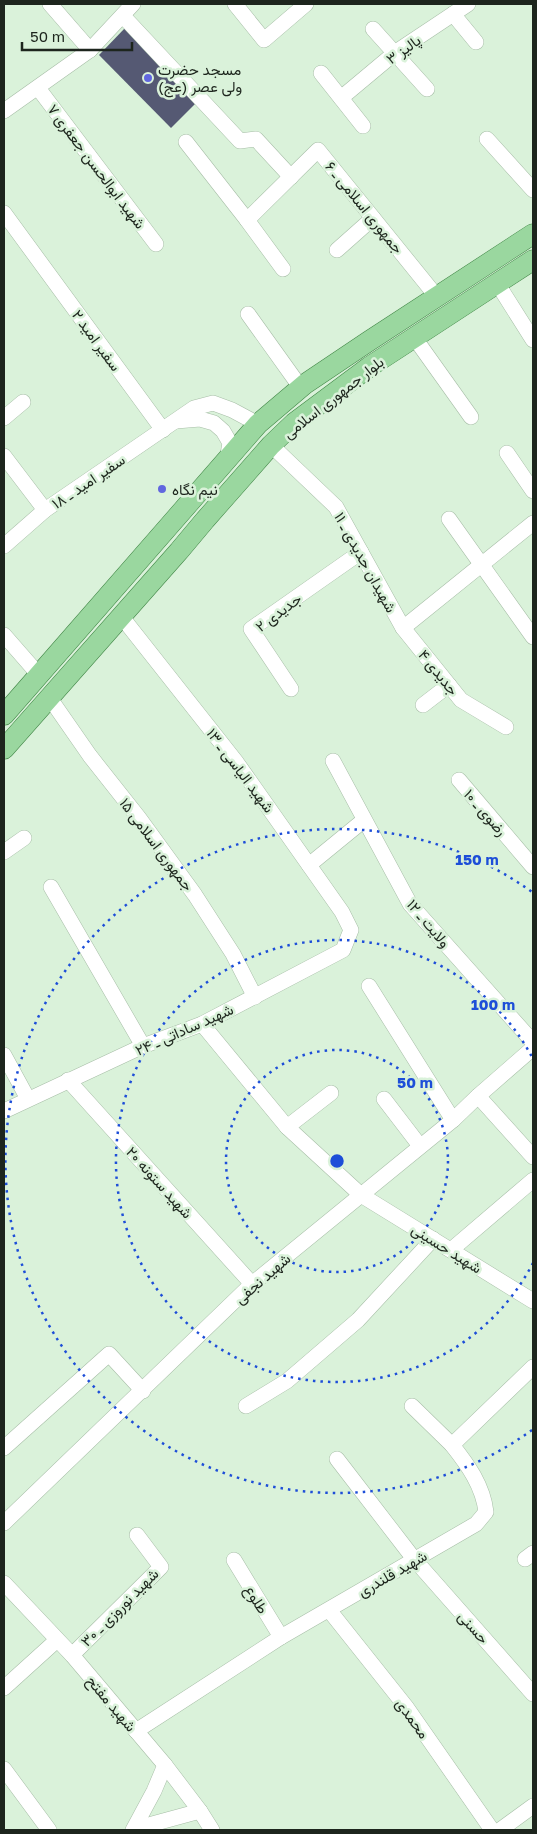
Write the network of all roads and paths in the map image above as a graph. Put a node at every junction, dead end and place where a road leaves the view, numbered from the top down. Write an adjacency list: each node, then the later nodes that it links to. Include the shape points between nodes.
1 (50, 4): 10 (street)
2 (134, 4): 7 (street)
3 (235, 4): 4 (street, via 264,40)
4 (306, 4)
5 (468, 4): 6 (street, پالیز ۳)
6 (453, 14): 9 (street); 11 (street, پالیز ۳)
7 (122, 16): 10 (street); 20 (street, via 240,141 256,139)
8 (373, 30): 11 (street)
9 (476, 42)
10 (90, 50): 13 (street)
11 (396, 52): 14 (street); 15 (street, پالیز ۳)
12 (321, 73): 15 (street)
13 (38, 88): 16 (street); 26 (street, شهید ابوالحسن جعفری ۷)
14 (427, 89)
15 (341, 98): 17 (street)
16 (4, 112)
17 (363, 126)
18 (487, 139): 21 (street)
19 (186, 142): 24 (street)
20 (291, 177): 23 (street, جمهوری اسلامی ـ ۶, via 318,150); 24 (street, جمهوری اسلامی ـ ۶)
21 (533, 190)
22 (4, 213): 41 (street, سفیر امید ۲)
23 (373, 218): 27 (street); 31 (street, جمهوری اسلامی ـ ۶)
24 (247, 220): 29 (street)
25 (533, 234): 31 (main road, بلوار جمهوری اسلامی)
26 (156, 244)
27 (337, 250)
28 (533, 260): 30 (main road, بلوار جمهوری اسلامی)
29 (283, 269)
30 (497, 283): 33 (main road, بلوار جمهوری اسلامی); 34 (street)
31 (437, 297): 35 (main road, بلوار جمهوری اسلامی)
32 (248, 314): 35 (street)
33 (414, 337): 37 (street); 42 (main road, بلوار جمهوری اسلامی, via 294,423)
34 (533, 340)
35 (301, 388): 40 (main road, بلوار جمهوری اسلامی)
36 (23, 402): 38 (street)
37 (471, 417)
38 (4, 418)
39 (176, 420): 40 (street, سفیر امید ـ ۱۸, via 194,408 213,403); 41 (street, سفیر امید ـ ۱۸); 45 (street, via 200,419 214,423 230,443)
40 (258, 424): 45 (main road, بلوار جمهوری اسلامی)
41 (163, 430): 48 (street, سفیر امید ـ ۱۸)
42 (271, 446): 50 (main road, بلوار جمهوری اسلامی); 53 (street, شهیدان جدیدی ـ ۱۱, via 336,508)
43 (507, 453): 46 (street)
44 (4, 456): 48 (street)
45 (227, 460): 47 (main road, بلوار جمهوری اسلامی)
46 (533, 491)
47 (188, 502): 50 (main road); 59 (main road, بلوار جمهوری اسلامی)
48 (45, 510): 52 (street, سفیر امید ـ ۱۸)
49 (449, 519): 54 (street)
50 (204, 520): 55 (main road, بلوار جمهوری اسلامی)
51 (533, 523): 54 (street, شهیدان جدیدی ـ ۱۱)
52 (4, 546)
53 (361, 552): 56 (street, شهیدان جدیدی ـ ۱۱); 61 (street, جدیدی ۲, via 251,630)
54 (481, 565): 56 (street, شهیدان جدیدی ـ ۱۱); 58 (street)
55 (121, 616): 62 (main road, بلوار جمهوری اسلامی); 72 (street, شهید الیاسی ـ ۱۳, via 237,763)
56 (402, 628): 60 (street, جدیدی ۴)
57 (4, 635): 59 (street)
58 (533, 636)
59 (39, 675): 64 (main road, بلوار جمهوری اسلامی)
60 (449, 685): 63 (street); 65 (street, جدیدی ۴, via 461,700)
61 (291, 688)
62 (50, 697): 66 (main road, بلوار جمهوری اسلامی); 77 (street, جمهوری اسلامی ۱۵, via 90,756 195,895 233,954)
63 (423, 705)
64 (4, 715)
65 (506, 726)
66 (4, 749)
67 (332, 761): 69 (street, ولایت ـ ۱۲)
68 (459, 780): 73 (street, رضوی ـ ۱۰)
69 (364, 820): 72 (street); 79 (street, ولایت ـ ۱۲, via 410,904)
70 (24, 838): 71 (street)
71 (4, 852)
72 (309, 865): 75 (street, شهید الیاسی ـ ۱۳, via 342,912)
73 (533, 867)
74 (51, 887): 80 (street)
75 (350, 930): 77 (street, شهید ساداتی ـ ۲۴, via 343,950)
76 (369, 986): 89 (street)
77 (255, 997): 78 (street, شهید ساداتی ـ ۲۴)
78 (202, 1024): 80 (street, شهید ساداتی ـ ۲۴); 90 (street, شهید حسینی)
79 (533, 1042)
80 (143, 1046): 83 (street, شهید ساداتی ـ ۲۴)
81 (533, 1048): 85 (street, شهید نجفی)
82 (4, 1055): 86 (street)
83 (68, 1080): 86 (street, شهید ساداتی ـ ۲۴); 97 (street, شهید ستونه ۲۰)
84 (331, 1093): 90 (street)
85 (478, 1096): 89 (street, شهید نجفی); 92 (street)
86 (28, 1099): 88 (street, شهید ساداتی ـ ۲۴)
87 (384, 1099): 91 (street)
88 (4, 1111)
89 (453, 1120): 91 (street, شهید نجفی)
90 (288, 1127): 94 (street, شهید حسینی)
91 (420, 1146): 94 (street, شهید نجفی)
92 (533, 1157)
93 (533, 1180): 96 (street)
94 (361, 1195): 95 (street, شهید حسینی); 97 (street, شهید نجفی)
95 (433, 1239): 96 (street, شهید حسینی); 101 (street, via 358,1320 287,1380)
96 (451, 1250): 98 (street, شهید حسینی)
97 (252, 1284): 100 (street, شهید نجفی)
98 (533, 1301)
99 (533, 1367): 103 (street)
100 (143, 1390): 104 (street, via 109,1354); 106 (street, شهید نجفی)
101 (246, 1406)
102 (412, 1406): 103 (street)
103 (452, 1445): 109 (street, شهید قلندری, via 476,1480 486,1512 476,1524)
104 (4, 1448)
105 (337, 1459): 109 (street, حسنی)
106 (4, 1522)
107 (137, 1535): 114 (street, شهید نوروزی ـ ۳۰, via 161,1567)
108 (234, 1560): 112 (street, طلوع)
109 (414, 1560): 111 (street, شهید قلندری); 116 (street, حسنی)
110 (4, 1583): 113 (street, شهید مفتح)
111 (329, 1610): 112 (street, شهید قلندری); 125 (street, محمدی, via 407,1708)
112 (281, 1637): 117 (street, شهید قلندری)
113 (57, 1640): 114 (street, شهید مفتح); 115 (street)
114 (72, 1655): 117 (street, شهید مفتح)
115 (4, 1688)
116 (533, 1694)
117 (136, 1732): 118 (street, شهید مفتح)
118 (165, 1765): 121 (street, شهید مفتح); 123 (street)
119 (4, 1769): 122 (street)
120 (533, 1806): 126 (street)
121 (200, 1811): 123 (street); 124 (street, شهید مفتح)
122 (49, 1830)
123 (134, 1830)
124 (212, 1830)
125 (492, 1830)
126 (500, 1830)

